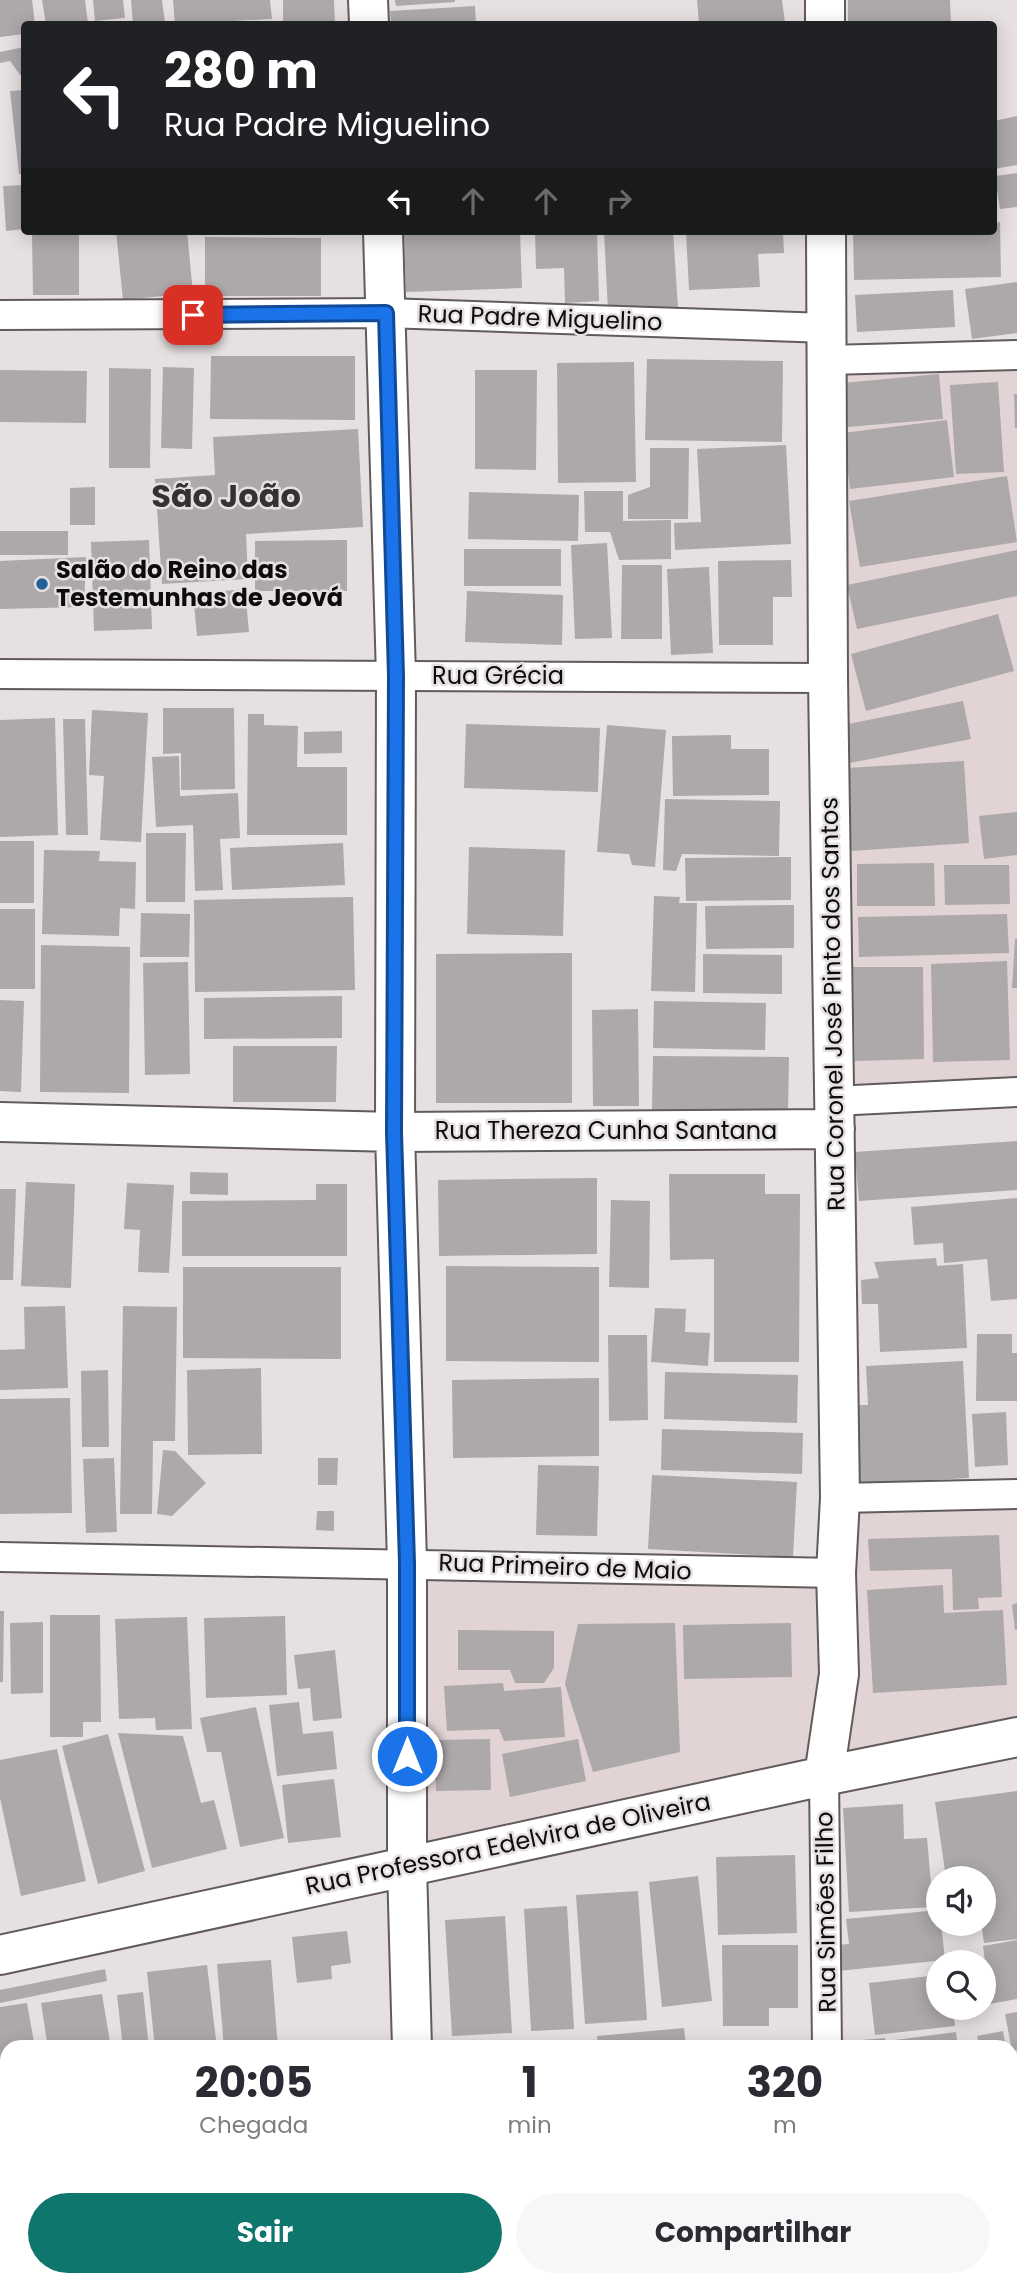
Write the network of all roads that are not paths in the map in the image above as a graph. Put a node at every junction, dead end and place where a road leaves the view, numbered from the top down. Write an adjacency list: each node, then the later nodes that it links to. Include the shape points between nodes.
1 (368, 0): 3 (street)
2 (825, 0): 4 (street)
3 (369, 21)
4 (825, 21)
5 (383, 235): 7 (street)
6 (827, 235): 9 (street, Rua Coronel José Pinto dos Santos)
7 (386, 313): 8 (street, Rua Padre Miguelino); 9 (street, Rua Padre Miguelino); 12 (street)
8 (0, 315)
9 (827, 344): 10 (street, Rua Padre Miguelino); 13 (street, Rua Coronel José Pinto dos Santos)
10 (1017, 355)
11 (0, 674): 12 (street, Rua Grécia)
12 (396, 676): 13 (street, Rua Grécia); 17 (street)
13 (828, 678): 15 (street, Rua Coronel José Pinto dos Santos)
14 (1017, 1092): 15 (street)
15 (834, 1115): 17 (street, Rua Thereza Cunha Santana); 19 (street, Rua Coronel José Pinto dos Santos)
16 (0, 1122): 17 (street, Rua Thereza Cunha Santana)
17 (394, 1132): 21 (street)
18 (1017, 1494): 19 (street)
19 (840, 1498): 22 (street, Rua Coronel José Pinto dos Santos)
20 (0, 1557): 21 (street, Rua Primeiro de Maio)
21 (407, 1563): 22 (street, Rua Primeiro de Maio); 25 (street)
22 (836, 1573): 24 (street, Rua Coronel José Pinto dos Santos, via 839,1674)
23 (1017, 1737): 24 (street, Rua Professora Edelvira de Oliveira)
24 (824, 1776): 25 (street, Rua Professora Edelvira de Oliveira); 28 (street, Rua Simões Filho)
25 (407, 1866): 26 (street, Rua Professora Edelvira de Oliveira); 27 (street)
26 (0, 1955)
27 (412, 2040)
28 (827, 2040)

